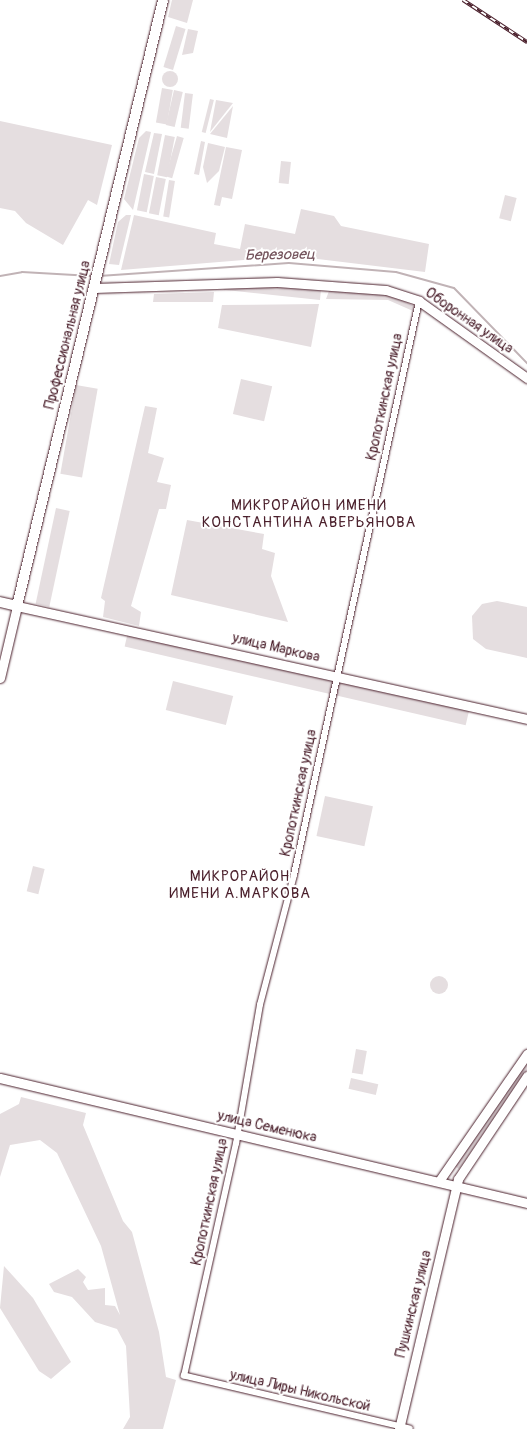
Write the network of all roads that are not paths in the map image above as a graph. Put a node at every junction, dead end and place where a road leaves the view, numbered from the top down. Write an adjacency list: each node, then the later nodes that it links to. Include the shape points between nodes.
1 (164, 0): 2 (main road, Профессиональная улица)
2 (96, 280): 3 (main road, Оборонная улица, via 277,282 386,290); 6 (main road, Профессиональная улица)
3 (419, 301): 4 (main road, Оборонная улица); 7 (street, Кропоткинская улица)
4 (527, 378)
5 (0, 602): 6 (main road)
6 (17, 606): 7 (main road, улица Маркова); 8 (main road, Профессиональная улица)
7 (337, 677): 9 (main road, улица Маркова); 13 (street, Кропоткинская улица, via 294,875 260,1005)
8 (0, 678)
9 (527, 719)
10 (527, 1054): 14 (main road)
11 (527, 1076): 16 (main road, Пушкинская улица, via 460,1173)
12 (0, 1078): 13 (main road, улица Семенюка)
13 (237, 1135): 15 (main road, улица Семенюка); 18 (street, Кропоткинская улица)
14 (453, 1162): 15 (main road); 16 (main road, Пушкинская улица, via 451,1175)
15 (439, 1181): 16 (main road, улица Семенюка)
16 (457, 1185): 17 (main road, улица Семенюка); 19 (main road, Пушкинская улица)
17 (527, 1203)
18 (184, 1376): 19 (street, улица Лиры Никольской)
19 (399, 1428): 20 (street, улица Лиры Никольской)
20 (410, 1429)

